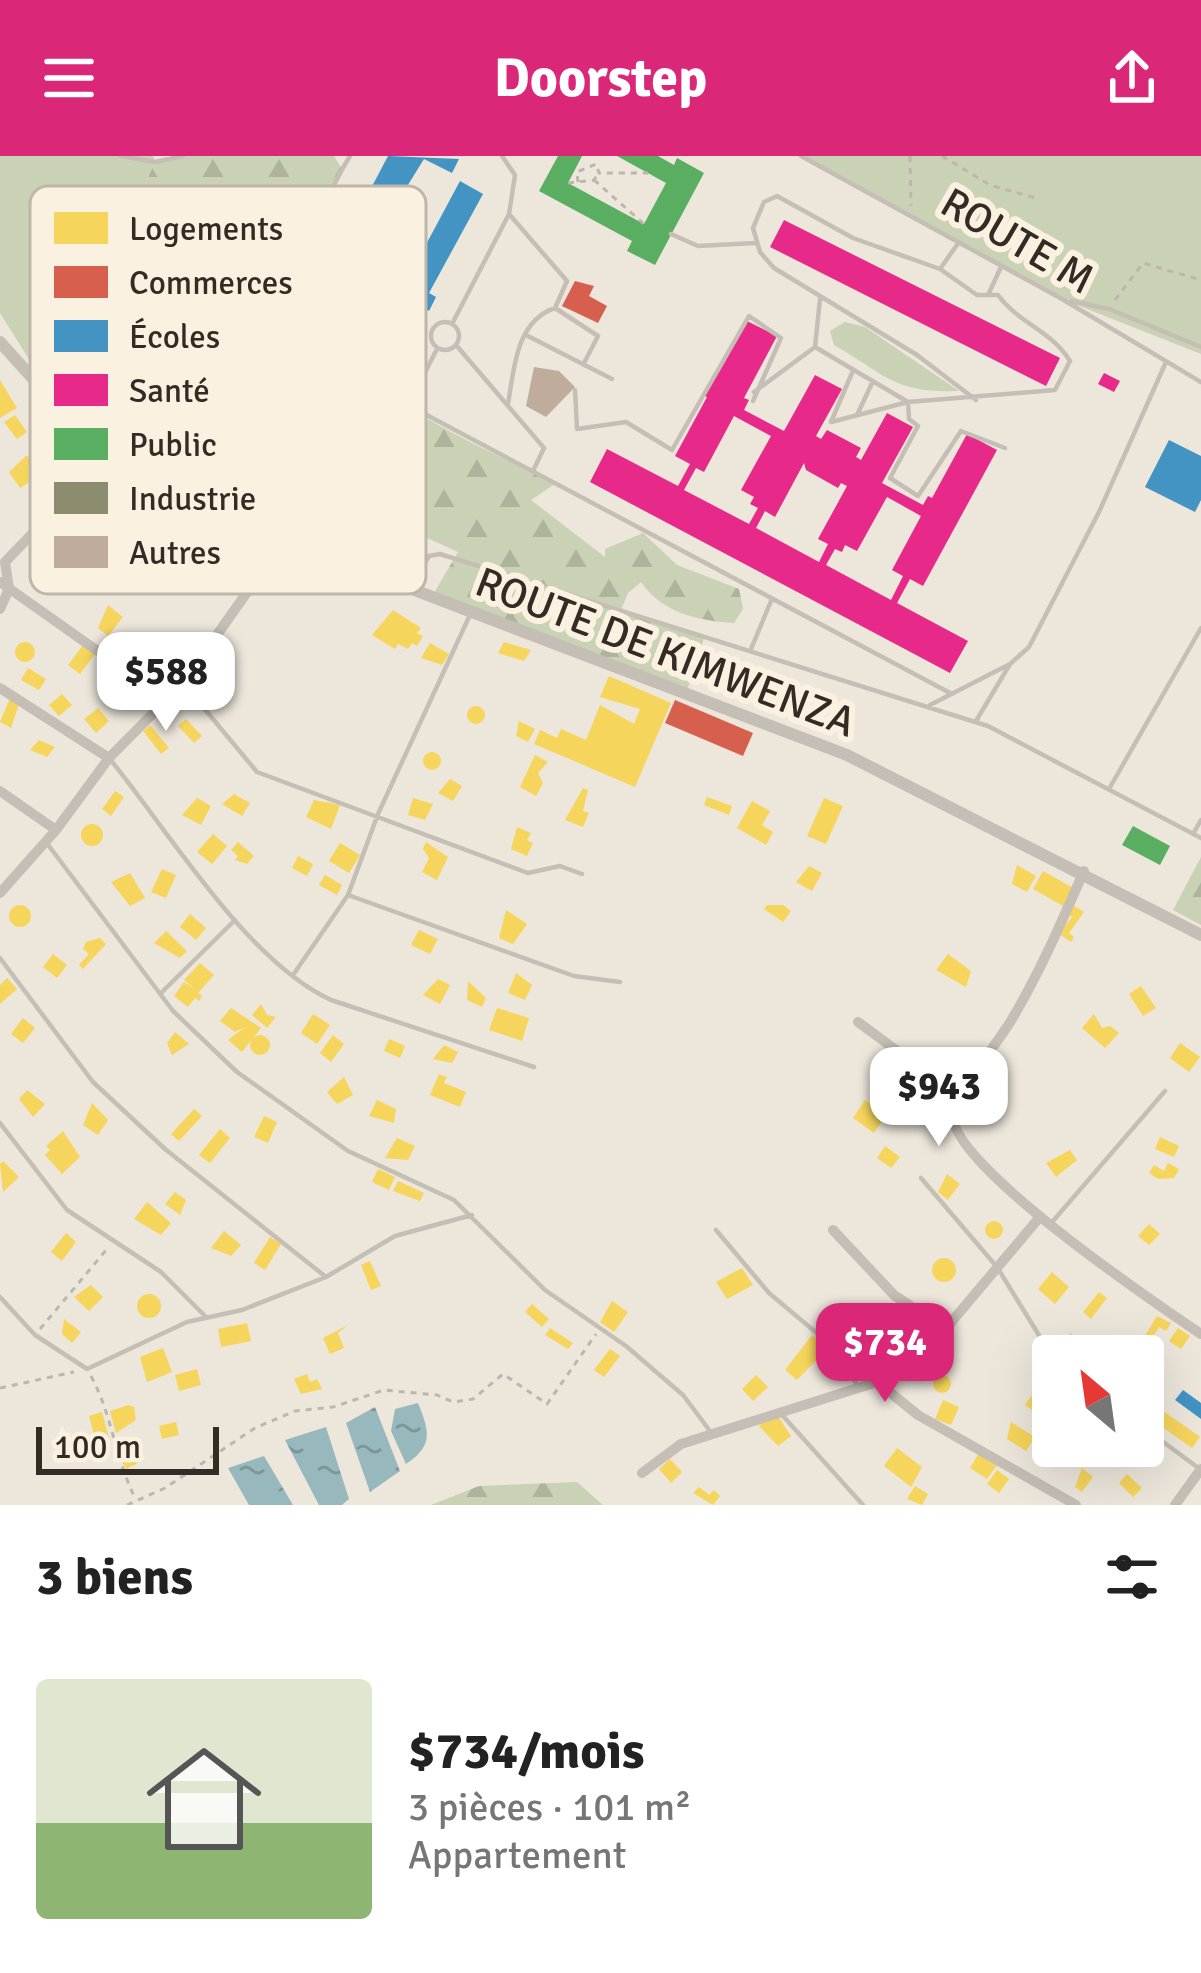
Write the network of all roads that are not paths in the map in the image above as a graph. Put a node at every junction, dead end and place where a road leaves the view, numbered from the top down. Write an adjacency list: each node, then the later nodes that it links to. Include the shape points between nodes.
1 (121, 156): 2 (lane)
2 (183, 156)
3 (350, 156): 6 (lane)
4 (502, 156): 7 (lane, via 515,175)
5 (802, 156): 9 (lane, ROUTE M)
6 (336, 186)
7 (509, 214): 16 (lane, via 567,281); 17 (lane)
8 (671, 234): 10 (lane, via 694,245)
9 (959, 242): 11 (lane, ROUTE M); 12 (lane)
10 (755, 243): 12 (lane, via 758,210 777,196 853,238); 14 (lane, via 774,268)
11 (1001, 266): 13 (lane); 15 (lane, ROUTE M)
12 (940, 269): 13 (lane)
13 (988, 295): 34 (lane, via 1050,335 1070,361 1055,390)
14 (820, 299): 21 (lane); 34 (lane)
15 (1062, 299): 22 (lane); 24 (lane, ROUTE M)
16 (555, 308): 18 (lane); 25 (lane, via 599,338)
17 (452, 324): 20 (lane); 23 (lane, via 434,327)
18 (526, 334): 25 (lane); 37 (lane)
19 (0, 342): 28 (street, ROUTE DE KIMWENZA)
20 (456, 345): 23 (lane); 37 (lane)
21 (815, 347): 27 (lane); 33 (lane)
22 (1201, 347)
23 (437, 349): 26 (lane)
24 (1166, 362): 31 (lane, ROUTE M); 52 (lane, via 1064,584 1029,647)
25 (584, 363): 29 (lane)
26 (426, 370)
27 (853, 371): 30 (lane); 38 (lane, via 830,422)
28 (30, 378)
29 (611, 379)
30 (873, 381): 36 (lane); 38 (lane)
31 (1201, 382)
32 (575, 390): 33 (lane, via 577,429 626,422 672,450 748,316 781,338)
33 (754, 392): 35 (lane)
34 (976, 400): 36 (lane)
35 (753, 401)
36 (908, 402): 38 (lane); 40 (lane, via 919,426 890,478 918,496 961,430)
37 (508, 404): 41 (lane, via 545,452)
38 (858, 413)
39 (426, 415): 41 (lane)
40 (1004, 448)
41 (532, 472): 47 (lane)
42 (30, 536): 44 (street, via 5,562)
43 (426, 561): 51 (lane, via 440,554)
44 (4, 585): 48 (street); 53 (street, via 109,658)
45 (246, 594): 53 (street)
46 (426, 594): 49 (street, ROUTE DE KIMWENZA)
47 (771, 601): 51 (lane); 55 (lane)
48 (0, 609)
49 (472, 612): 61 (lane); 66 (street, ROUTE DE KIMWENZA, via 847,754)
50 (1201, 628): 59 (lane)
51 (752, 649): 56 (lane)
52 (1010, 664): 55 (lane); 57 (lane)
53 (180, 687): 58 (street); 61 (lane, via 254,770)
54 (0, 688): 58 (street)
55 (952, 694): 56 (lane)
56 (930, 705): 57 (lane)
57 (976, 722): 59 (lane)
58 (109, 758): 63 (street); 70 (lane)
59 (1109, 788): 64 (lane)
60 (0, 791): 63 (street)
61 (378, 814): 67 (lane, via 528,873 560,866); 69 (lane)
62 (1201, 820): 64 (lane)
63 (56, 830): 65 (street)
64 (1197, 836)
65 (46, 842): 68 (street); 75 (lane)
66 (1084, 871): 71 (street, ROUTE DE KIMWENZA); 79 (street, via 1017,1011)
67 (582, 874)
68 (0, 893)
69 (348, 895): 73 (lane); 74 (lane, via 574,976)
70 (235, 920): 73 (lane); 75 (lane)
71 (1201, 935)
72 (0, 958): 89 (lane, via 93,1082)
73 (293, 975): 77 (lane, via 326,998)
74 (620, 982)
75 (162, 992): 84 (lane, via 179,1019 260,1089 348,1151)
76 (858, 1022): 79 (street, via 922,1070)
77 (534, 1066)
78 (1165, 1091): 85 (lane)
79 (952, 1117): 85 (street, via 963,1144)
80 (0, 1123): 81 (lane)
81 (6, 1132): 82 (lane); 91 (lane, via 67,1210 160,1272)
82 (0, 1139)
83 (921, 1178): 88 (lane)
84 (472, 1216): 89 (lane, via 395,1236); 98 (lane, via 519,1267 683,1395)
85 (1044, 1221): 88 (street); 93 (street)
86 (833, 1230): 92 (street, via 894,1295)
87 (716, 1231): 96 (lane, via 769,1294 825,1340)
88 (997, 1267): 92 (street); 94 (lane)
89 (326, 1277): 91 (lane)
90 (0, 1297): 91 (lane, via 35,1335 87,1369)
91 (206, 1317)
92 (946, 1330): 95 (street, via 921,1358)
93 (1201, 1334)
94 (1039, 1335)
95 (878, 1382): 96 (street); 103 (street, via 918,1414)
96 (860, 1388): 97 (street)
97 (779, 1411): 98 (street); 102 (lane)
98 (712, 1434): 101 (street, via 681,1444)
99 (1164, 1443): 100 (lane)
100 (1201, 1470): 104 (street)
101 (642, 1473)
102 (863, 1505)
103 (1076, 1505)
104 (1175, 1505)

